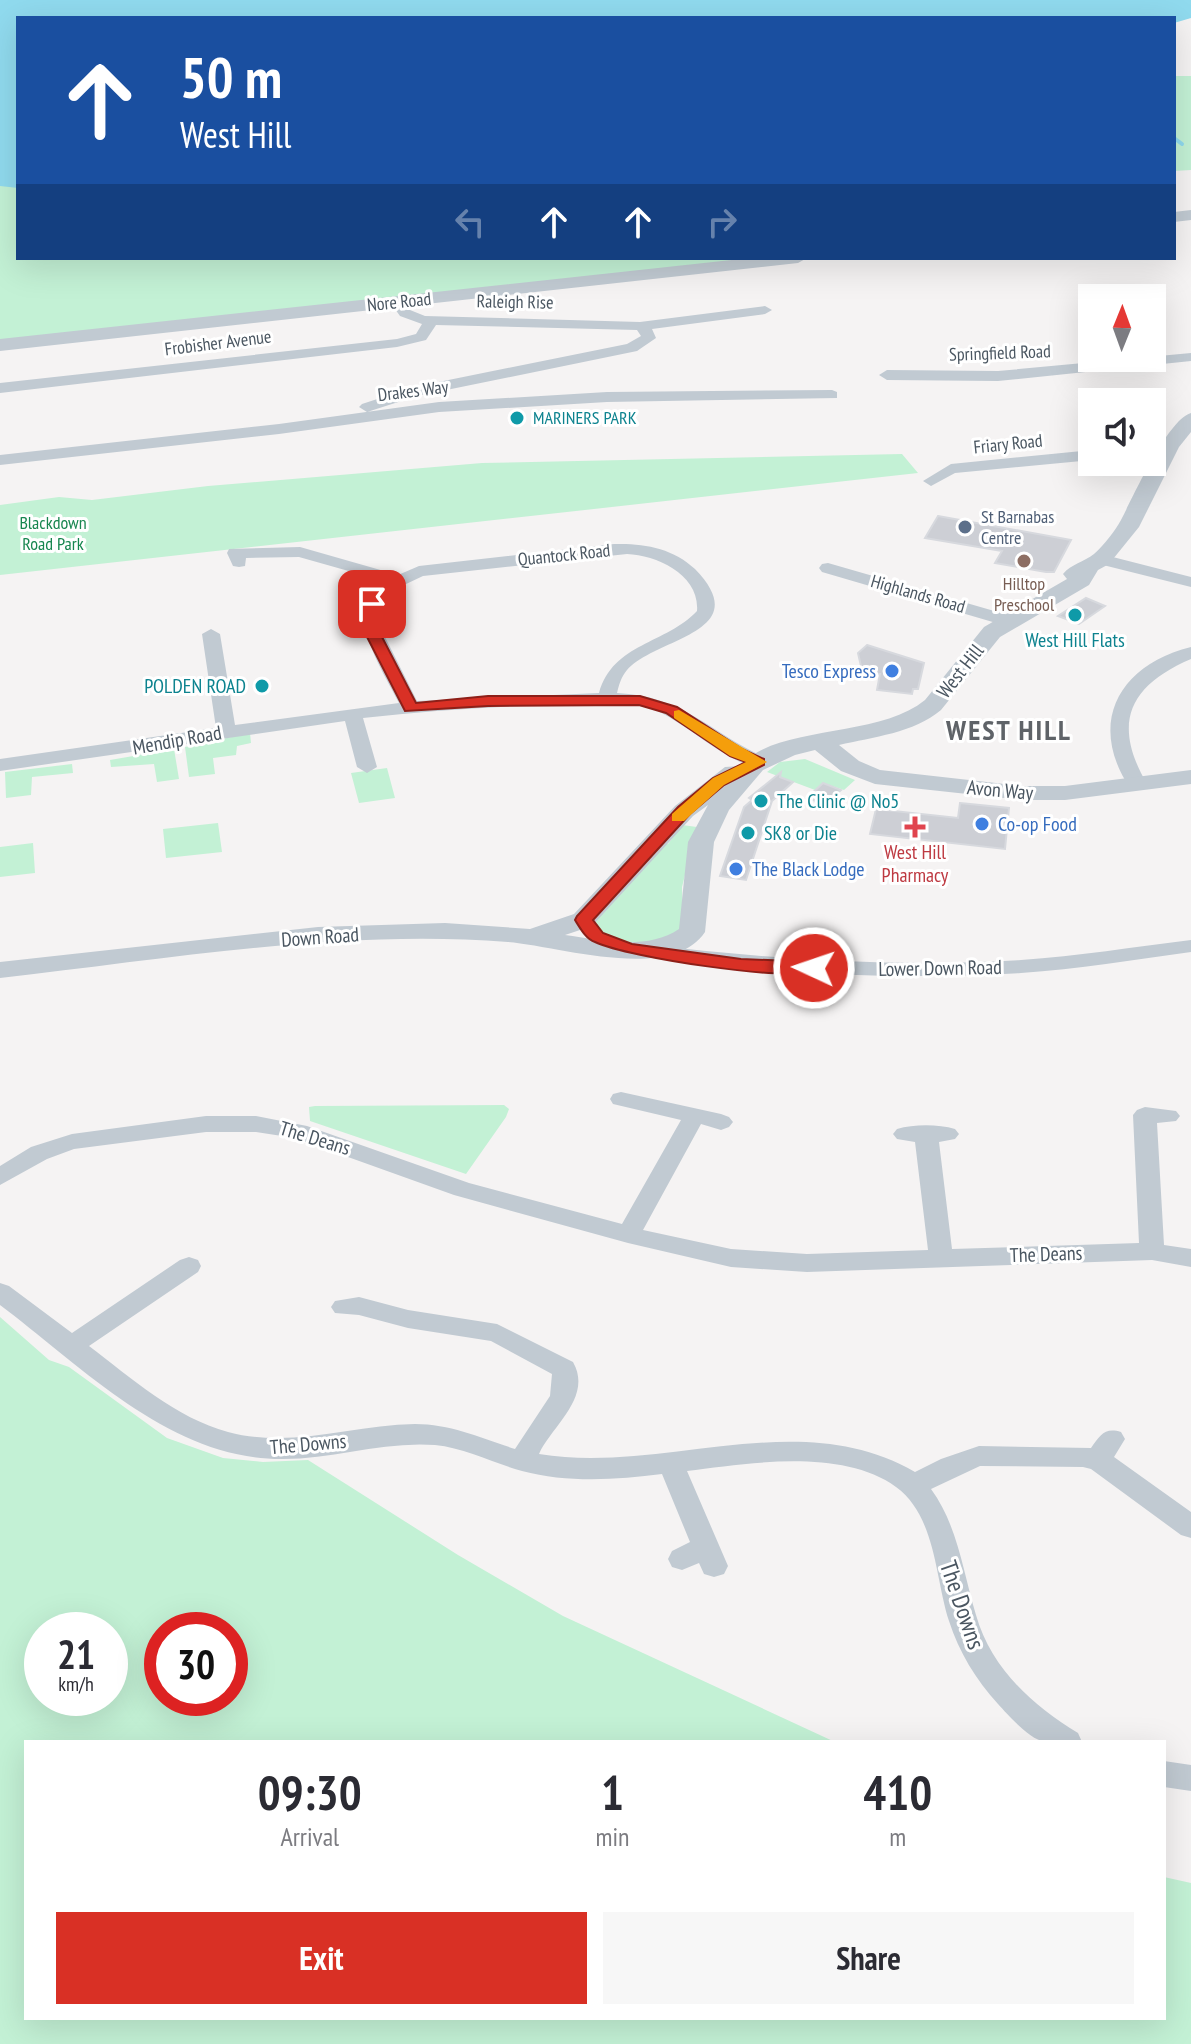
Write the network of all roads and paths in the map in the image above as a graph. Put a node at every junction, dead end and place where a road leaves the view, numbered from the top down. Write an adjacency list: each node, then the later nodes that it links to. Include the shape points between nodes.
1 (780, 260): 2 (street, Nore Road)
2 (397, 302): 4 (street, Raleigh Rise, via 410,316); 6 (street, Nore Road)
3 (765, 310): 5 (street, Raleigh Rise)
4 (431, 321): 5 (street, Raleigh Rise); 9 (street, Frobisher Avenue, via 421,337 397,343)
5 (640, 326): 10 (street, via 649,338 632,348)
6 (0, 345)
7 (1191, 357): 8 (street, Springfield Road, via 998,376)
8 (887, 375)
9 (0, 388)
10 (425, 389): 12 (street); 14 (street)
11 (832, 395): 12 (street, Drakes Way, via 596,397)
12 (439, 407): 14 (street, Drakes Way)
13 (1191, 419): 15 (street, West Hill)
14 (309, 425): 17 (street, Drakes Way)
15 (1166, 446)
16 (1078, 456): 19 (street, Friary Road, via 951,469)
17 (0, 460)
18 (1151, 476): 21 (street, West Hill, via 1138,512)
19 (931, 481)
20 (239, 562): 23 (street, via 235,553 291,551)
21 (1094, 563): 24 (street); 25 (street, West Hill, via 1081,580)
22 (828, 568): 25 (street, Highlands Road)
23 (398, 580): 28 (street, Quantock Road, via 419,571 618,548 676,560 706,595 706,612 615,671); 29 (street, Quantock Road, via 378,591 371,620)
24 (1191, 582)
25 (1009, 621): 32 (street, West Hill, via 983,640 921,715)
26 (210, 634): 31 (street)
27 (1191, 652): 37 (street, via 1149,674 1118,714 1119,755)
28 (606, 699): 29 (street, Mendip Road); 33 (street, Mendip Road, via 666,708)
29 (411, 708): 30 (street, Mendip Road)
30 (353, 715): 31 (street, Mendip Road); 35 (street)
31 (226, 731): 34 (street, Mendip Road)
32 (820, 742): 33 (street, West Hill); 37 (street, Avon Way, via 858,771 891,780 1037,793)
33 (756, 764): 38 (street, West Hill, via 719,782); 39 (street, West Hill)
34 (0, 765)
35 (367, 767)
36 (1191, 777): 37 (street, Avon Way)
37 (1137, 784)
38 (684, 811): 39 (street); 40 (street, West Hill)
39 (712, 819): 41 (street, West Hill, via 697,860)
40 (583, 920): 42 (street, West Hill); 44 (street, via 597,937)
41 (692, 932): 44 (street, via 671,946); 45 (street, via 712,956)
42 (520, 935): 44 (street, Down Road); 46 (street, Down Road, via 338,935)
43 (1191, 946): 45 (street, Lower Down Road, via 1077,962 967,968)
44 (635, 949): 45 (street, Lower Down Road)
45 (741, 964)
46 (0, 970)
47 (621, 1099): 48 (street)
48 (695, 1115): 50 (street); 53 (street)
49 (1146, 1115): 54 (street)
50 (721, 1122)
51 (926, 1134): 55 (street)
52 (0, 1177): 53 (street, The Deans, via 39,1153 72,1142 206,1124 264,1124 299,1131 462,1189)
53 (628, 1235): 55 (street, The Deans, via 772,1263)
54 (1152, 1251): 55 (street, The Deans); 56 (street, The Deans)
55 (941, 1258)
56 (1191, 1258)
57 (189, 1266): 60 (street)
58 (0, 1292): 60 (street, The Downs)
59 (357, 1302): 61 (street, via 408,1319 503,1335 563,1369 570,1379 560,1405)
60 (71, 1346): 61 (street, The Downs, via 173,1422 224,1442 298,1448 390,1434 437,1435)
61 (522, 1461): 62 (street, The Downs, via 592,1469)
62 (670, 1462): 63 (street, The Downs, via 749,1453 823,1454 877,1465); 65 (street)
63 (913, 1486): 64 (street, via 979,1456 1105,1450); 66 (street, The Downs, via 933,1516 964,1627 983,1665 1008,1696)
64 (1191, 1527)
65 (701, 1557)
66 (1064, 1740)
67 (1166, 1774): 68 (street)
68 (1191, 1778)

